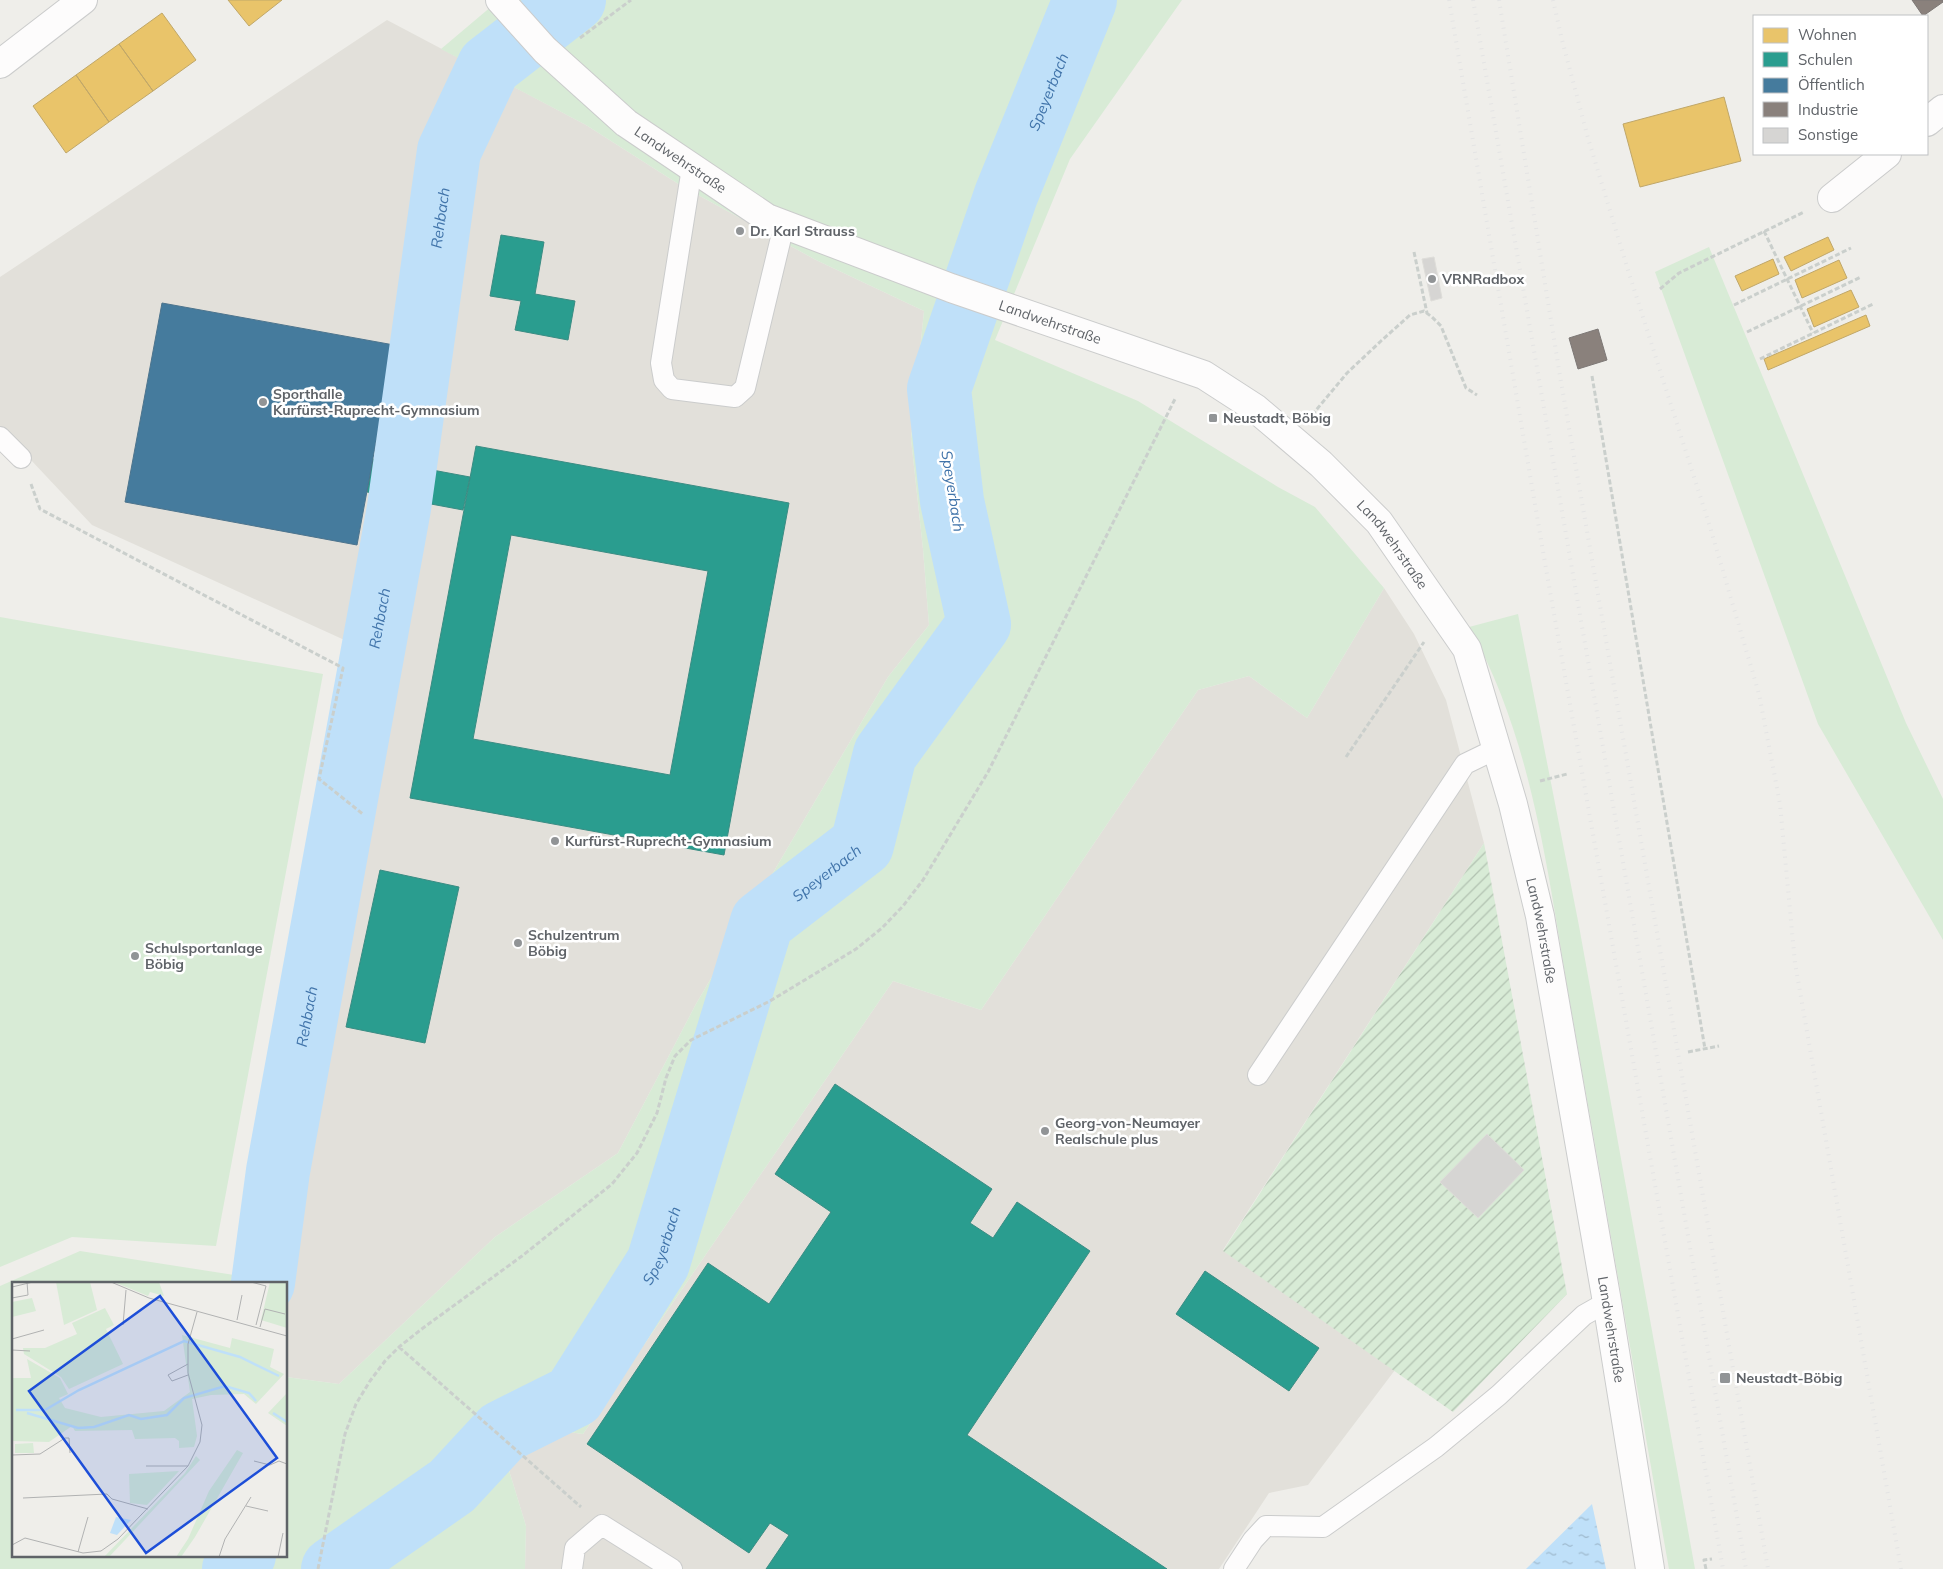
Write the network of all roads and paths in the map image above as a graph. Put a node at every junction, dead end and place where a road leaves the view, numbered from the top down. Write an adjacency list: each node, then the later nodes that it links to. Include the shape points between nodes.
1 (83, 0): 5 (street)
2 (630, 0): 4 (path)
3 (503, 4): 4 (street, Landwehrstraße)
4 (549, 54): 9 (street, Landwehrstraße, via 626,123)
5 (0, 64)
6 (1943, 109): 7 (street)
7 (1928, 121)
8 (1886, 155): 10 (street)
9 (692, 168): 11 (street, Landwehrstraße, via 767,218); 11 (lane, via 661,364 664,380 672,389 735,397 745,388)
10 (1832, 198): 12 (path)
11 (784, 225): 25 (street, Landwehrstraße, via 950,288)
12 (1764, 231): 16 (path); 17 (path, via 1679,273)
13 (1851, 248): 16 (path)
14 (1414, 252): 21 (path)
15 (1861, 277): 20 (path)
16 (1787, 279): 19 (path); 20 (path)
17 (1660, 289)
18 (1873, 304): 23 (path)
19 (1734, 305)
20 (1800, 306): 22 (path); 23 (path)
21 (1427, 313): 27 (path, via 1441,326 1466,388); 29 (path, via 1410,315 1367,354)
22 (1747, 332)
23 (1813, 333): 24 (path)
24 (1760, 359)
25 (1188, 368): 29 (street, Landwehrstraße, via 1256,408); 42 (path, via 1165,421 988,772 923,880 903,906 856,949 770,1000 691,1040 675,1056 657,1113 638,1153 612,1184)
26 (1592, 376): 38 (path)
27 (1477, 395)
28 (0, 436): 30 (lane)
29 (1292, 439): 31 (street, Landwehrstraße, via 1379,522)
30 (21, 458): 36 (path, via 40,509 343,668 319,779)
31 (1444, 613): 32 (street, Landwehrstraße, via 1467,649); 33 (path)
32 (1498, 748): 40 (lane, via 1465,764); 41 (street, Landwehrstraße, via 1540,916)
33 (1346, 757)
34 (1567, 774): 35 (path)
35 (1536, 782)
36 (364, 815)
37 (1719, 1046): 38 (path)
38 (1705, 1049): 39 (path)
39 (1688, 1052)
40 (1258, 1075)
41 (1607, 1302): 48 (lane, via 1584,1315 1499,1395 1436,1447 1322,1527 1259,1521 1253,1540); 49 (street, Landwehrstraße)
42 (400, 1347): 43 (path); 45 (path, via 370,1381 356,1404 348,1427)
43 (602, 1525): 46 (lane, via 576,1548); 47 (lane)
44 (1712, 1559): 50 (path, via 1704,1560)
45 (318, 1569)
46 (572, 1569)
47 (672, 1569)
48 (1234, 1569)
49 (1650, 1569)
50 (1706, 1569)

